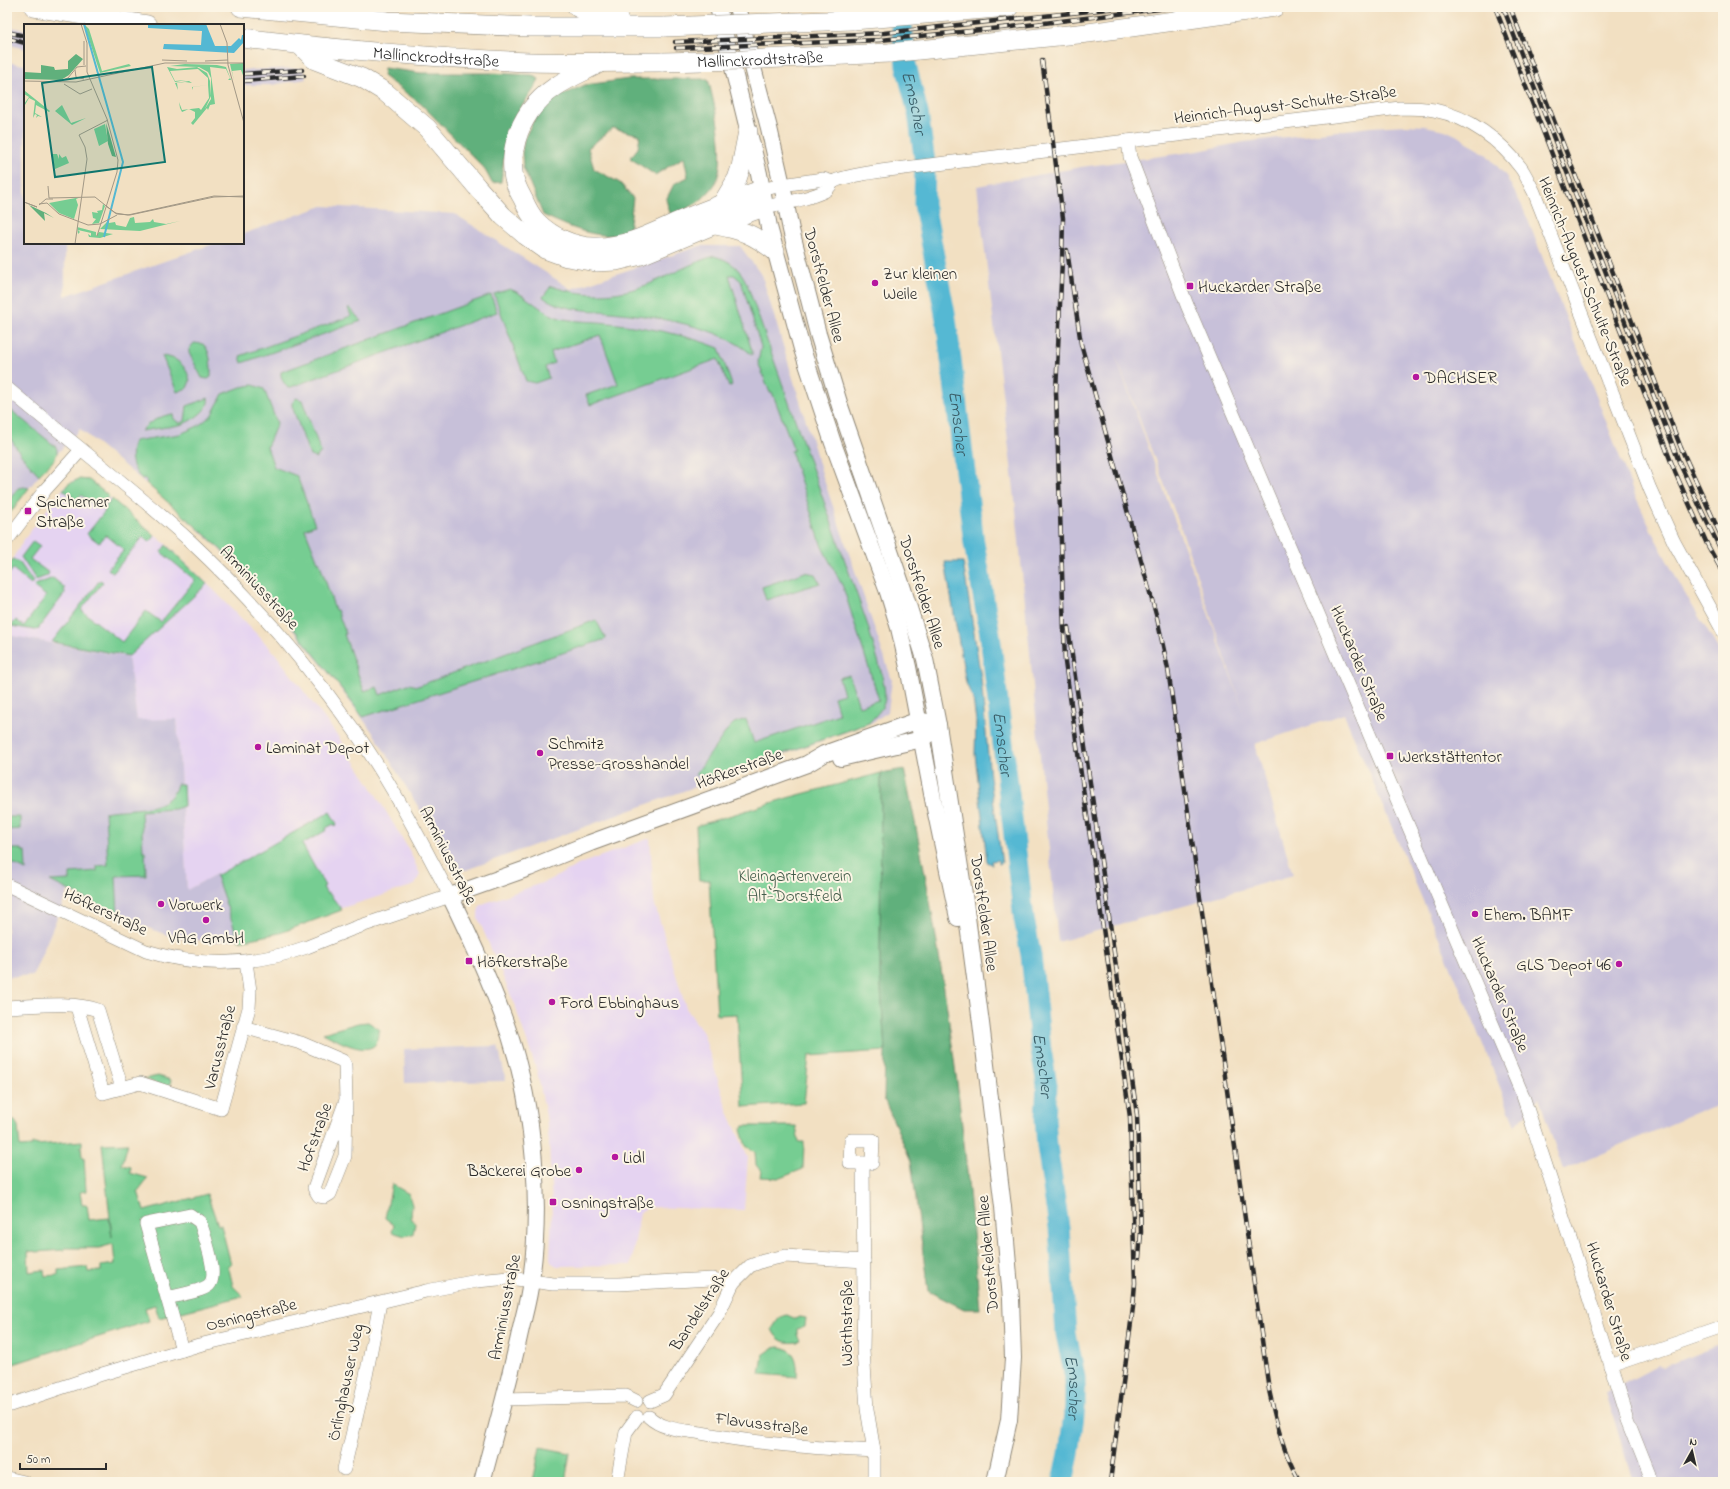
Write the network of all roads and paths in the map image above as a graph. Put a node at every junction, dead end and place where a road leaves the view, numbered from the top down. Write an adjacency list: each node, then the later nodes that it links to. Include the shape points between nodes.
1 (34, 7): 9 (highway)
2 (241, 7): 8 (highway, Mallinckrodtstraße)
3 (577, 7): 10 (highway, via 593,14)
4 (718, 7): 14 (main road)
5 (737, 7): 17 (main road)
6 (1009, 7): 10 (highway, Mallinckrodtstraße, bridge, via 853,20)
7 (1275, 7): 13 (highway, Mallinckrodtstraße, bridge, via 1088,33 889,53 743,60)
8 (284, 9): 10 (highway, Mallinckrodtstraße, via 388,21 530,27)
9 (141, 24)
10 (664, 27)
11 (244, 38): 12 (highway, Mallinckrodtstraße)
12 (300, 45): 13 (highway, Mallinckrodtstraße, via 530,62); 21 (highway, via 315,60 362,78 401,105 427,128 503,216 525,236 545,249 567,257 596,262 616,261 641,255)
13 (602, 62): 20 (highway, via 556,85 530,110 522,125 514,145 513,171 516,186 536,222 561,239 577,245 596,247 638,240)
14 (748, 131): 18 (main road); 20 (highway, via 742,167)
15 (1128, 141): 16 (street, via 888,170); 26 (street, Heinrich-August-Schulte-Straße, via 1400,108 1434,110 1458,117 1482,130 1521,169 1534,192 1650,489 1674,542); 48 (street, Huckarder Straße, via 1130,157 1187,305 1518,1084)
16 (833, 182): 17 (street, via 823,179); 19 (street, via 826,190)
17 (782, 184): 18 (street); 19 (main road, Dorstfelder Allee)
18 (763, 199): 19 (street); 20 (highway); 21 (highway); 22 (main road, Dorstfelder Allee)
19 (786, 202): 28 (main road, Dorstfelder Allee, via 794,244 818,334 914,622 925,659)
20 (722, 204)
21 (713, 225): 22 (highway, via 752,235)
22 (775, 251): 27 (main road, Dorstfelder Allee, via 817,397 888,592)
23 (7, 388): 24 (street, Arminiusstraße)
24 (81, 450): 25 (street, via 50,484); 32 (street, Arminiusstraße, via 190,542 255,607 296,654 355,730 383,774)
25 (7, 540)
26 (1723, 631)
27 (919, 720): 28 (main road); 29 (main road, Dorstfelder Allee); 30 (main road, Höfkerstraße, via 824,754)
28 (938, 725): 29 (main road, Höfkerstraße); 36 (main road, Dorstfelder Allee)
29 (922, 739): 30 (main road, Höfkerstraße, via 824,764); 36 (main road, Dorstfelder Allee, via 950,886)
30 (806, 764): 32 (main road, Höfkerstraße)
31 (7, 885): 33 (street, Höfkerstraße, via 146,951 189,961 217,964)
32 (450, 896): 33 (street, Höfkerstraße, via 306,947); 42 (main road, Arminiusstraße, via 498,1003 510,1036 525,1096 533,1151 535,1241)
33 (246, 962): 37 (street, Varusstraße, via 250,991 249,1008)
34 (77, 1006): 35 (street, via 56,1004); 38 (street, via 98,1010); 38 (street, Varusstraße, via 103,1093)
35 (7, 1008)
36 (981, 1023): 61 (main road, Dorstfelder Allee, via 1012,1299 1013,1350 1009,1420)
37 (243, 1028): 38 (street, Varusstraße, via 221,1108 140,1083); 39 (street, Hofstraße, via 300,1043 343,1061)
38 (122, 1088)
39 (346, 1100): 39 (street, Hofstraße, via 314,1188 319,1196 325,1197 330,1194 345,1156)
40 (863, 1163): 41 (street, Wörthstraße)
41 (864, 1261): 43 (street, Bandelstraße, via 785,1256 750,1266); 54 (street, Wörthstraße, via 862,1350)
42 (531, 1282): 43 (street, Osningstraße, via 619,1284 712,1279); 45 (street, Osningstraße, via 509,1278 477,1281); 49 (main road, Arminiusstraße)
43 (733, 1283): 51 (street, Bandelstraße, via 719,1313 664,1395)
44 (167, 1298): 44 (street, via 146,1224 190,1216 200,1222 213,1277 210,1285 204,1288); 47 (street)
45 (380, 1303): 47 (street, Osningstraße); 55 (street, Örlinghauser Weg)
46 (1723, 1327): 48 (street)
47 (182, 1350): 52 (street, Osningstraße)
48 (1610, 1366): 62 (street, Huckarder Straße, via 1627,1419)
49 (504, 1399): 50 (street, via 626,1396); 58 (main road, Arminiusstraße)
50 (636, 1401): 51 (street, via 644,1398); 53 (street, via 633,1410)
51 (650, 1401): 53 (street, via 654,1408)
52 (7, 1406)
53 (643, 1417): 54 (street, Flavusstraße, via 665,1426 727,1438); 59 (street, via 626,1432)
54 (874, 1451): 60 (street, Wörthstraße)
55 (344, 1469)
56 (7, 1478): 57 (street)
57 (24, 1482)
58 (482, 1482)
59 (617, 1482)
60 (874, 1482)
61 (995, 1482)
62 (1652, 1482)

